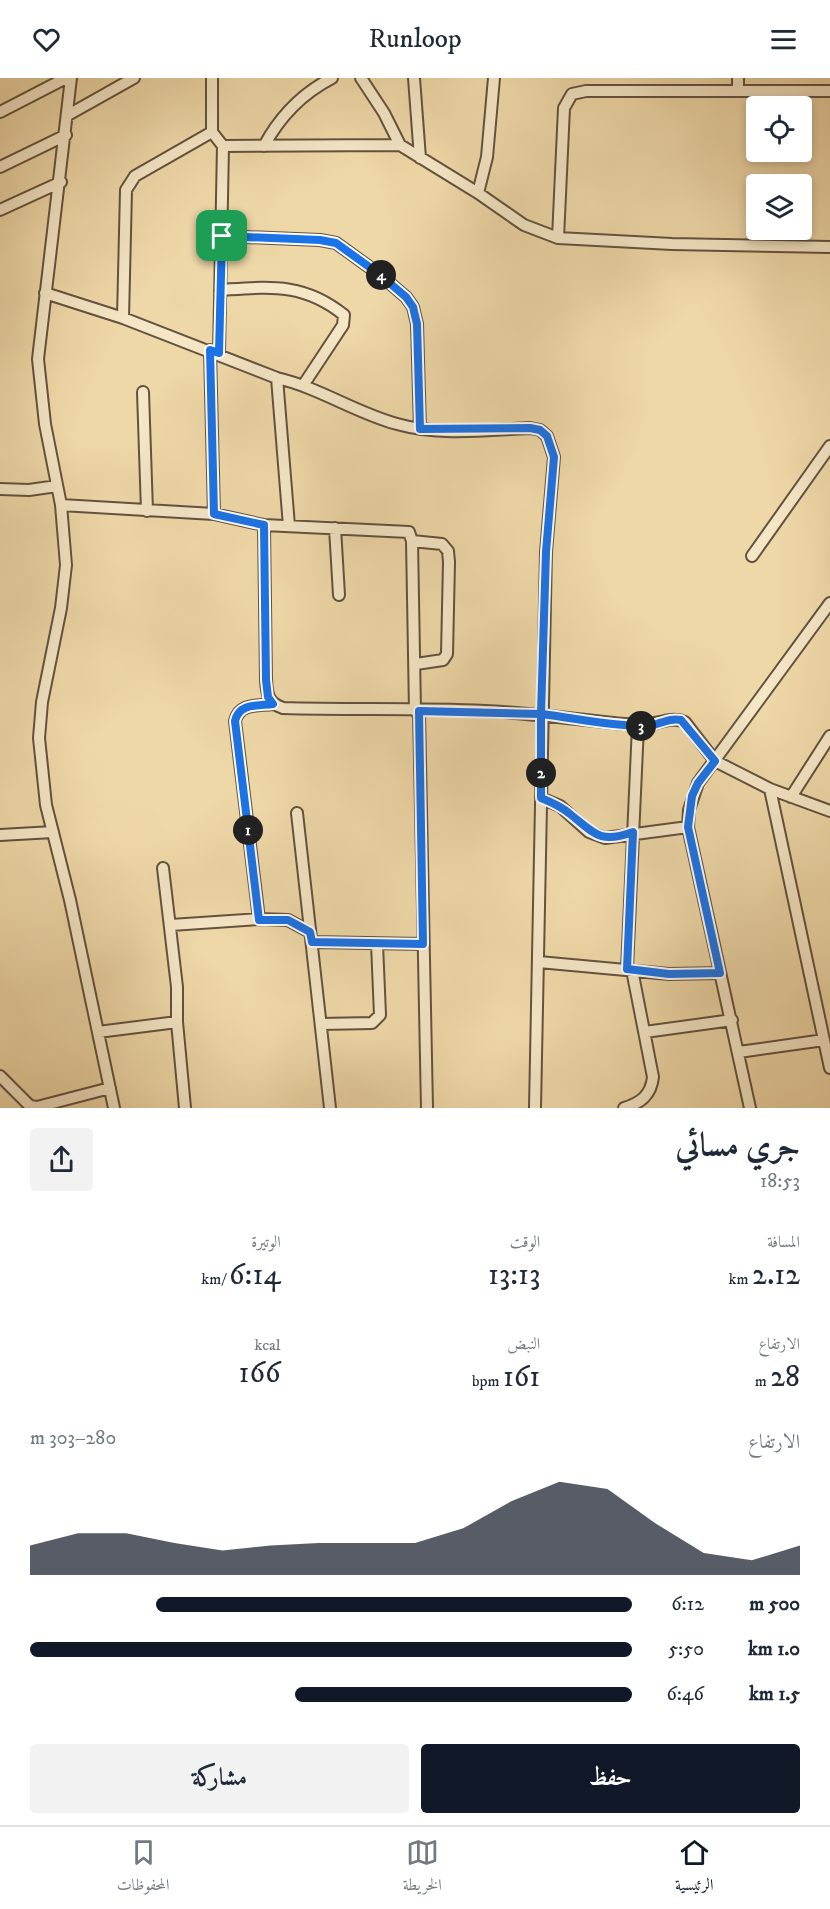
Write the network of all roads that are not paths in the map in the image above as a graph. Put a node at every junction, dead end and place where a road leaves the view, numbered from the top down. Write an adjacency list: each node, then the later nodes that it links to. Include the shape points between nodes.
1 (66, 78): 12 (street)
2 (71, 78): 13 (street)
3 (134, 78): 13 (street)
4 (212, 78): 14 (street)
5 (332, 78): 18 (street, via 290,109 273,127)
6 (362, 78): 16 (street)
7 (414, 78): 19 (street)
8 (494, 78): 22 (street, via 487,157)
9 (738, 78): 10 (street)
10 (738, 91): 11 (street); 25 (street, via 572,94 564,108)
11 (830, 91)
12 (0, 112)
13 (68, 116): 15 (street)
14 (212, 132): 17 (street); 29 (street, via 135,176 126,190)
15 (66, 135): 20 (street); 21 (street)
16 (400, 144): 18 (street); 19 (street)
17 (223, 146): 18 (street); 24 (street)
18 (264, 146)
19 (420, 158): 22 (street)
20 (0, 167)
21 (61, 182): 23 (street); 28 (street)
22 (478, 193): 25 (street, via 524,225)
23 (0, 210)
24 (222, 236): 27 (street); 34 (street, via 336,243 406,297 417,324)
25 (558, 238): 26 (street)
26 (830, 247)
27 (220, 290): 30 (street); 32 (street, via 299,290 344,315 343,325)
28 (45, 293): 29 (street); 36 (street, via 38,359)
29 (123, 318): 30 (street)
30 (214, 352): 31 (street); 40 (street)
31 (278, 378): 32 (street); 42 (street)
32 (304, 384): 34 (street, via 381,419)
33 (143, 392): 39 (street)
34 (420, 429): 51 (street, via 530,428 540,430 552,445)
35 (830, 446): 45 (street)
36 (57, 486): 37 (street); 38 (street)
37 (0, 489)
38 (61, 505): 39 (street); 61 (street, via 65,585 39,725 43,786)
39 (147, 511): 40 (street)
40 (214, 514): 41 (street)
41 (264, 525): 42 (street); 49 (street, via 266,680)
42 (289, 526): 43 (street)
43 (335, 528): 44 (street, via 409,532); 46 (street)
44 (412, 541): 48 (street); 48 (street, via 442,544 449,562 447,654 443,660)
45 (752, 556)
46 (339, 595)
47 (830, 604): 54 (street)
48 (416, 664): 50 (street)
49 (273, 704): 50 (street, via 283,708); 65 (street, via 243,708 235,721)
50 (417, 711): 51 (street); 69 (street)
51 (541, 714): 52 (street); 57 (street)
52 (638, 726): 54 (street, via 671,719 685,722); 62 (street)
53 (830, 736): 56 (street)
54 (715, 761): 55 (street); 60 (street, via 692,796)
55 (770, 789): 56 (street); 78 (street)
56 (791, 797): 58 (street)
57 (541, 798): 62 (street, via 560,806 596,835 615,838); 70 (street)
58 (830, 811)
59 (297, 813): 67 (street)
60 (688, 827): 62 (street); 72 (street)
61 (53, 832): 63 (street); 76 (street)
62 (633, 832): 71 (street)
63 (0, 835)
64 (163, 867): 66 (street)
65 (259, 920): 66 (street); 67 (street, via 288,920)
66 (171, 926): 74 (street)
67 (311, 937): 68 (street); 75 (street)
68 (377, 944): 69 (street); 75 (street, via 378,1020)
69 (423, 944): 86 (street)
70 (539, 962): 71 (street); 87 (street)
71 (629, 970): 72 (street, via 676,975); 77 (street)
72 (720, 973): 73 (street)
73 (732, 1020): 77 (street); 79 (street)
74 (177, 1022): 76 (street); 84 (street)
75 (321, 1024): 85 (street)
76 (98, 1032): 82 (street)
77 (645, 1032): 88 (street, via 653,1067 652,1085 644,1099)
78 (824, 1040): 79 (street); 80 (street)
79 (739, 1052): 89 (street)
80 (830, 1068)
81 (0, 1076): 82 (street, via 30,1106 37,1107)
82 (110, 1088): 83 (street)
83 (114, 1108)
84 (186, 1108)
85 (330, 1108)
86 (427, 1108)
87 (535, 1108)
88 (624, 1108)
89 (750, 1108)

